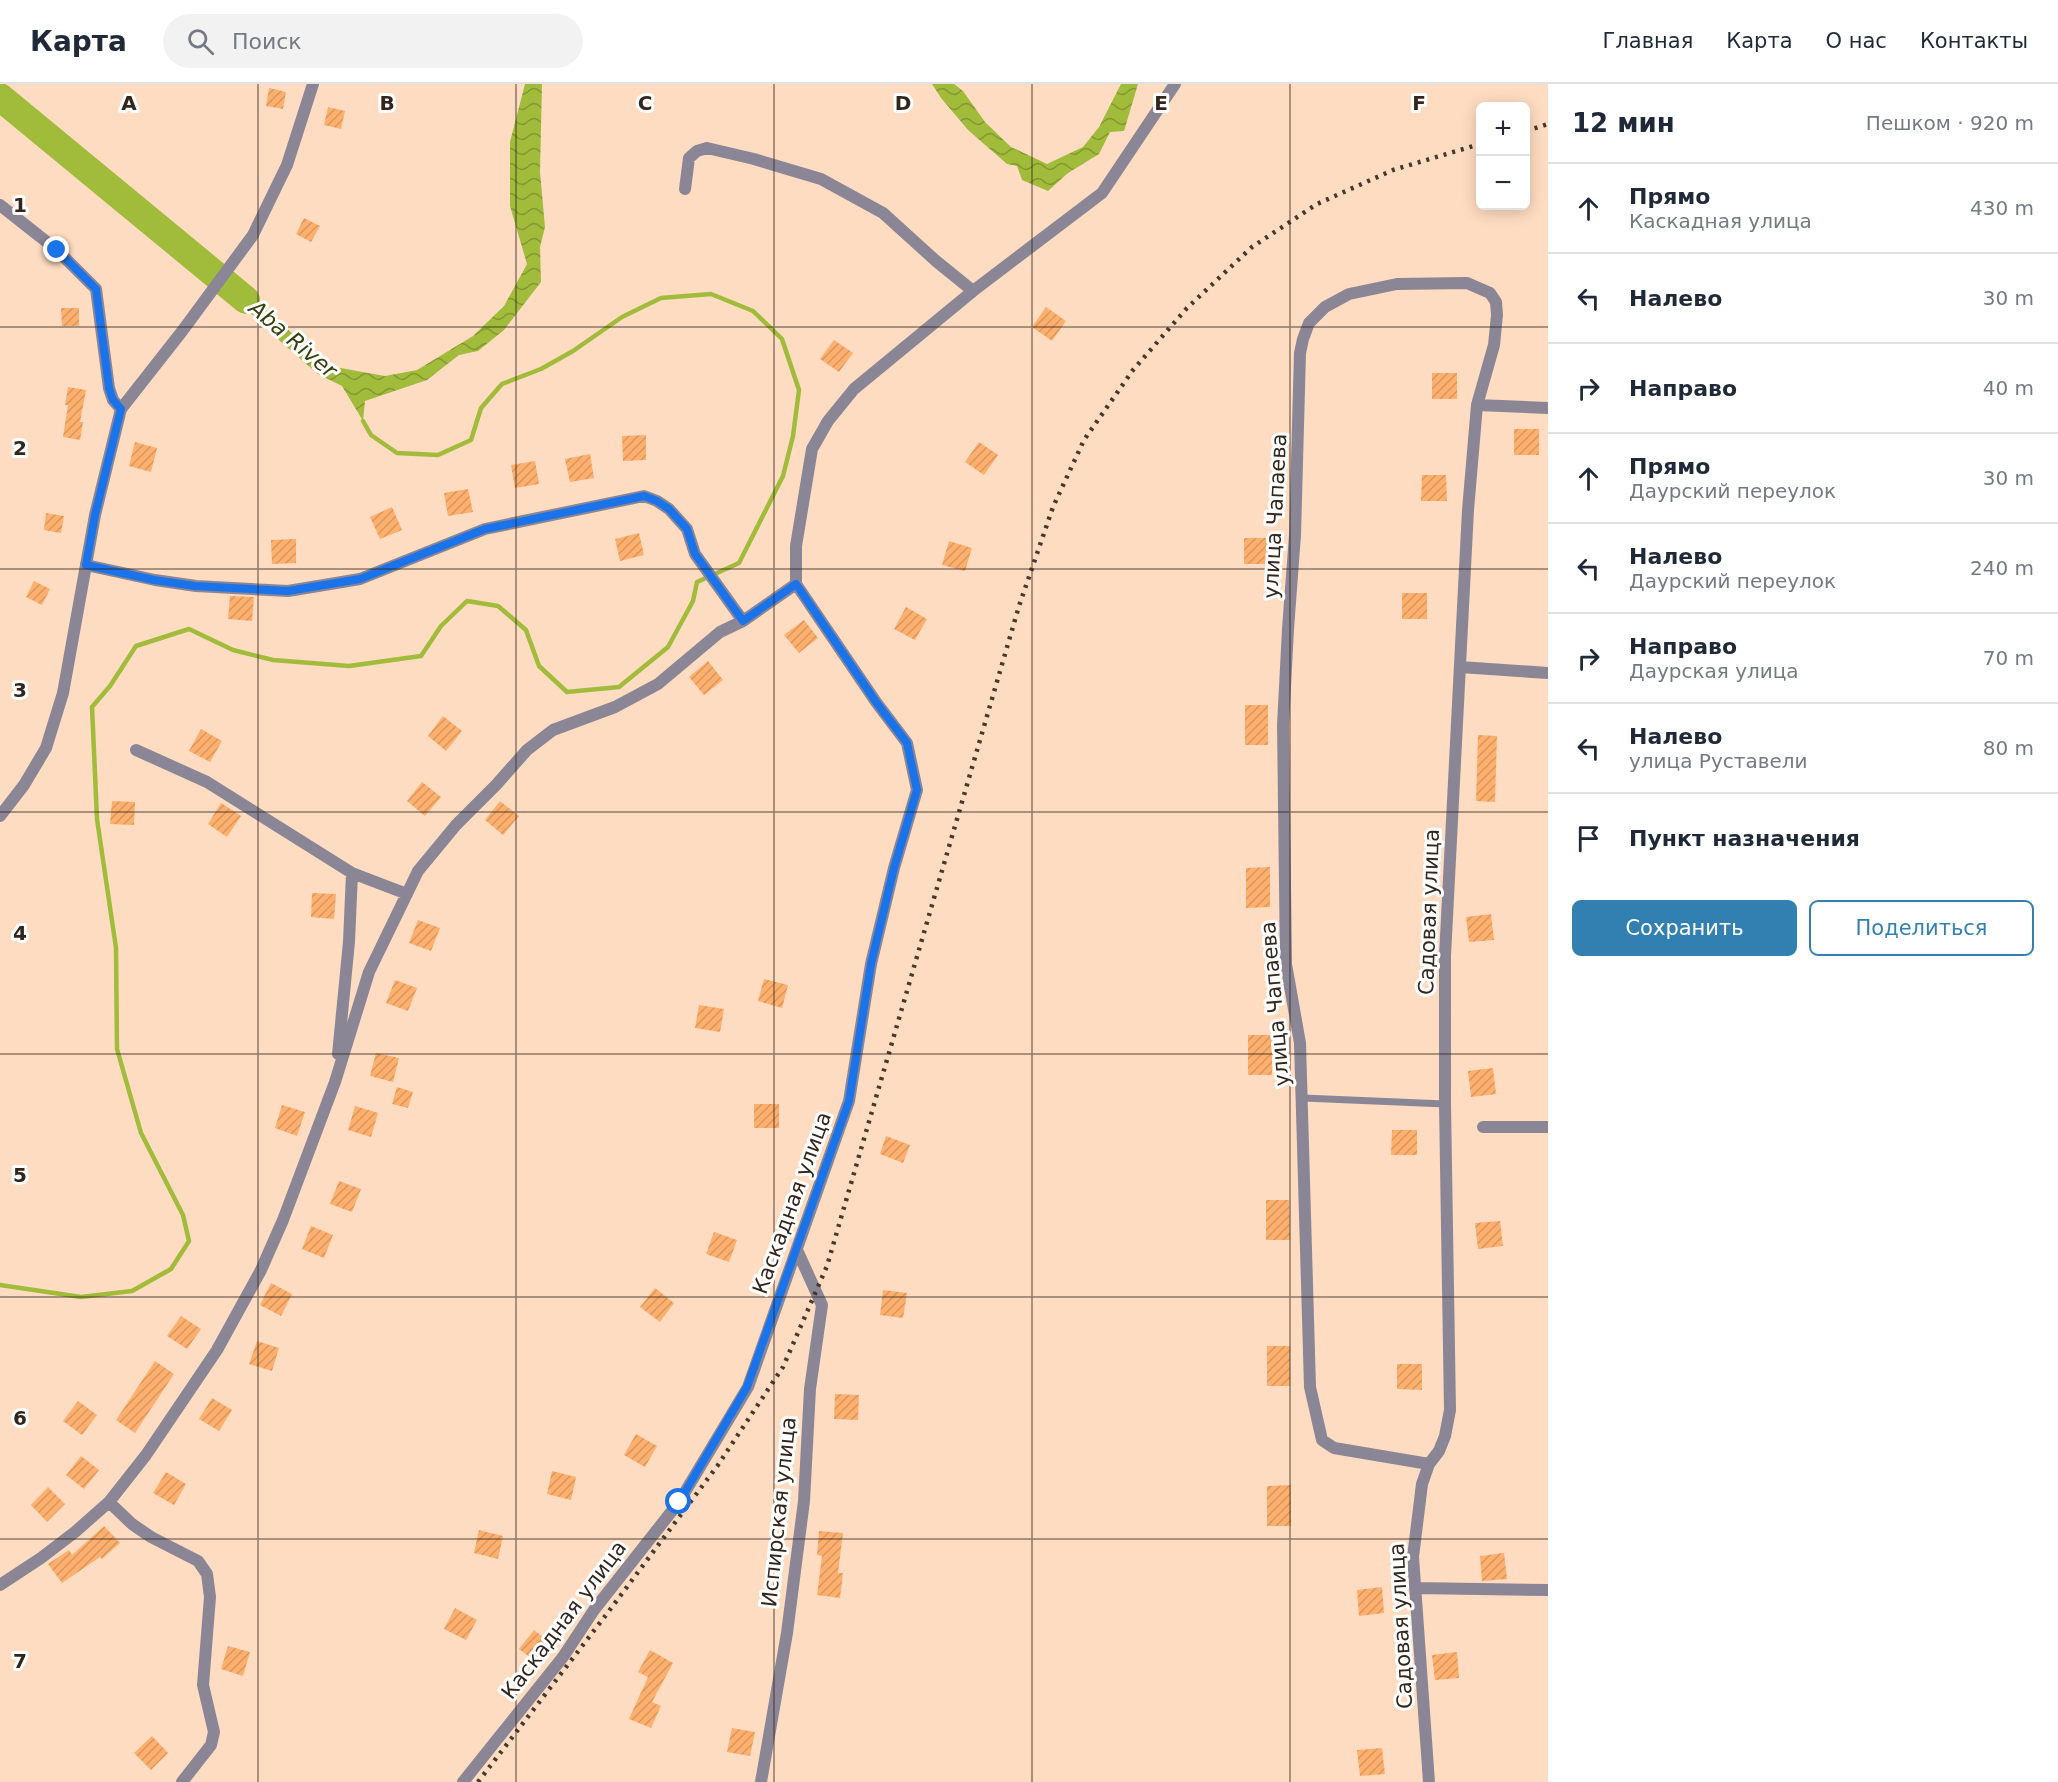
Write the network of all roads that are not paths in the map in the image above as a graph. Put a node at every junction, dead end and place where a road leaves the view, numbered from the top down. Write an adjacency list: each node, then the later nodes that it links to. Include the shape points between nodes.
1 (313, 84): 9 (street, via 287,165 253,236)
2 (1175, 84): 5 (street, via 1102,193)
3 (685, 189): 5 (street, via 689,158 707,148 821,179 883,213)
4 (0, 205): 9 (street, via 57,250 96,289 109,388)
5 (974, 291): 11 (street, via 855,389 828,421 812,449 796,546)
6 (1300, 380): 7 (street, Садовая улица, via 1303,339 1309,323 1325,307 1349,294 1398,284 1467,283 1490,293 1496,302 1494,345); 20 (street, улица Чапаева, via 1296,535 1283,725 1286,964 1300,1043)
7 (1477, 405): 8 (street); 13 (street, Садовая улица)
8 (1548, 408)
9 (121, 409): 10 (street)
10 (86, 565): 12 (street, via 195,586 288,591 360,579 485,529 644,496 669,509 687,529 695,554); 16 (street, via 63,693 45,748)
11 (796, 584): 12 (street); 24 (street, Каскадная улица, via 907,743 917,790 871,964 849,1101)
12 (743, 621): 18 (street, via 720,633 658,684 615,707 553,730 527,750 448,834 418,871)
13 (1460, 668): 14 (street); 21 (street, Садовая улица, via 1445,956)
14 (1548, 673)
15 (136, 750): 17 (street, via 207,782)
16 (0, 816)
17 (352, 873): 18 (street); 19 (street, via 350,942)
18 (407, 894): 19 (street, via 369,972)
19 (335, 1082): 26 (street, via 283,1220 240,1310 211,1360)
20 (1303, 1098): 21 (lane); 25 (street, улица Чапаева, via 1310,1387 1322,1440 1334,1448)
21 (1445, 1104): 25 (street, Садовая улица, via 1450,1410 1445,1436)
22 (1483, 1127): 23 (street)
23 (1548, 1127)
24 (798, 1250): 31 (street, Каскадная улица, via 747,1387 679,1502); 32 (street, Испирская улица, via 822,1305 810,1389 804,1501 787,1633)
25 (1429, 1464): 28 (street, Садовая улица, via 1422,1484 1413,1557)
26 (109, 1502): 27 (street, via 41,1558); 30 (street, via 151,1537 198,1562 207,1574 210,1597 203,1685 214,1732 211,1745)
27 (0, 1585)
28 (1415, 1588): 29 (street); 33 (street, Садовая улица)
29 (1548, 1590)
30 (182, 1782)
31 (463, 1782)
32 (761, 1782)
33 (1429, 1782)

